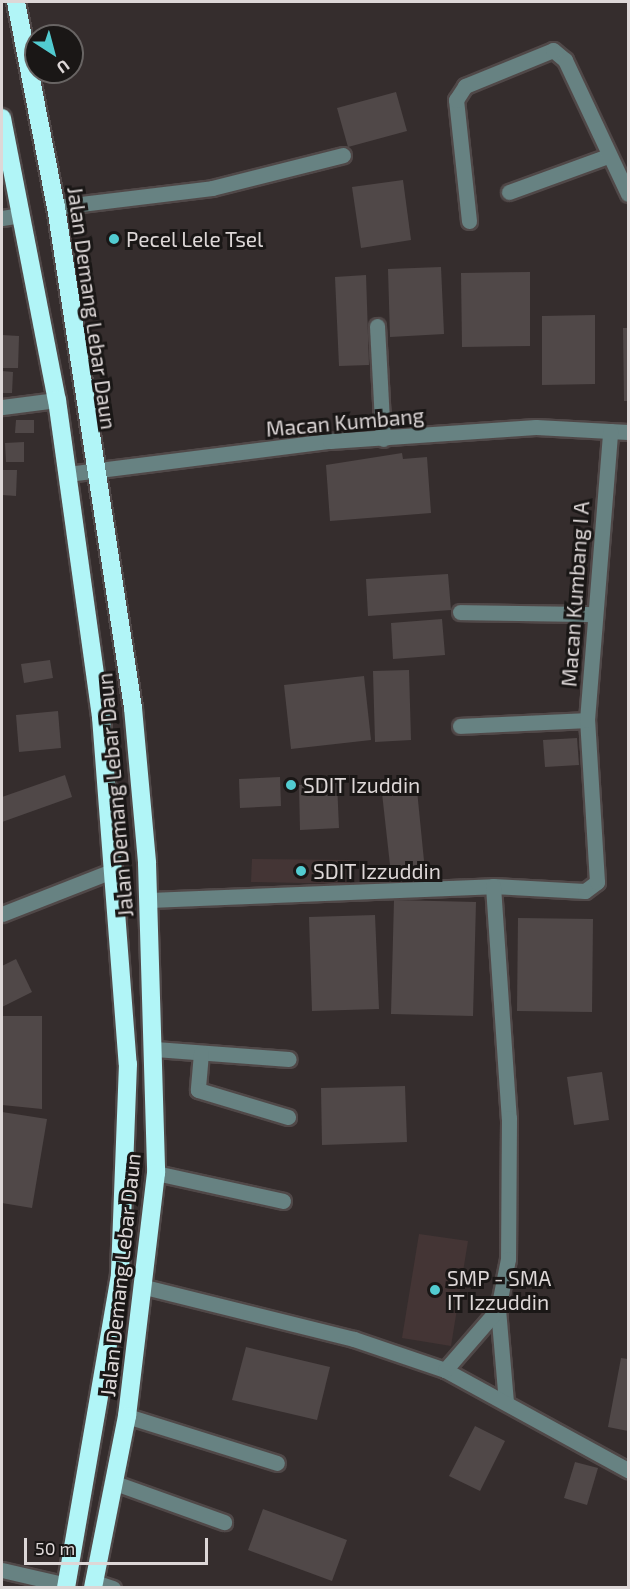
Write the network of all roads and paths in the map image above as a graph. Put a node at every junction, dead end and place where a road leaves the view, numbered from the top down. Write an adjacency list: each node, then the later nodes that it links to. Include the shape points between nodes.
1 (16, 2): 7 (highway, Jalan Demang Lebar Daun)
2 (2, 118): 8 (highway, Jalan Demang Lebar Daun)
3 (343, 154): 7 (street, via 212,188)
4 (608, 156): 5 (street); 6 (street); 10 (street, via 558,54 553,51 503,67 465,86 456,100)
5 (509, 192)
6 (628, 194)
7 (56, 207): 17 (highway, Jalan Demang Lebar Daun)
8 (21, 215): 9 (street); 12 (highway, Jalan Demang Lebar Daun)
9 (2, 218)
10 (469, 220)
11 (377, 326): 16 (street)
12 (57, 400): 13 (street); 18 (highway, Jalan Demang Lebar Daun)
13 (2, 407)
14 (610, 431): 15 (street, Macan Kumbang); 16 (street, Macan Kumbang, via 536,427); 20 (street, Macan Kumbang I A)
15 (628, 432)
16 (383, 439): 17 (street, Macan Kumbang)
17 (93, 471): 18 (street, Macan Kumbang); 25 (highway, Jalan Demang Lebar Daun, via 133,708)
18 (67, 474): 23 (highway, Jalan Demang Lebar Daun, via 101,717)
19 (460, 612): 20 (street)
20 (593, 614): 21 (street, Macan Kumbang I A)
21 (587, 720): 22 (street); 24 (street, Macan Kumbang I A, via 594,888)
22 (460, 726)
23 (114, 870): 26 (street); 44 (highway, Jalan Demang Lebar Daun, via 124,962 128,1165 120,1275 100,1414)
24 (493, 886): 25 (street); 34 (street, via 510,1200)
25 (149, 900): 27 (highway, Jalan Demang Lebar Daun)
26 (2, 914)
27 (155, 1049): 28 (street); 31 (highway, Jalan Demang Lebar Daun)
28 (201, 1053): 29 (street); 30 (street, via 198,1090)
29 (289, 1059)
30 (288, 1117)
31 (156, 1173): 32 (street); 33 (highway, Jalan Demang Lebar Daun)
32 (283, 1201)
33 (145, 1287): 35 (street, via 354,1339); 37 (highway, Jalan Demang Lebar Daun)
34 (498, 1309): 35 (street); 36 (street)
35 (445, 1370): 36 (street)
36 (506, 1402): 39 (street)
37 (128, 1416): 38 (street); 40 (highway, Jalan Demang Lebar Daun)
38 (277, 1463)
39 (628, 1470)
40 (115, 1483): 41 (street); 43 (highway, Jalan Demang Lebar Daun)
41 (224, 1522)
42 (2, 1570): 44 (street)
43 (94, 1585): 45 (street)
44 (67, 1586)
45 (113, 1587)

